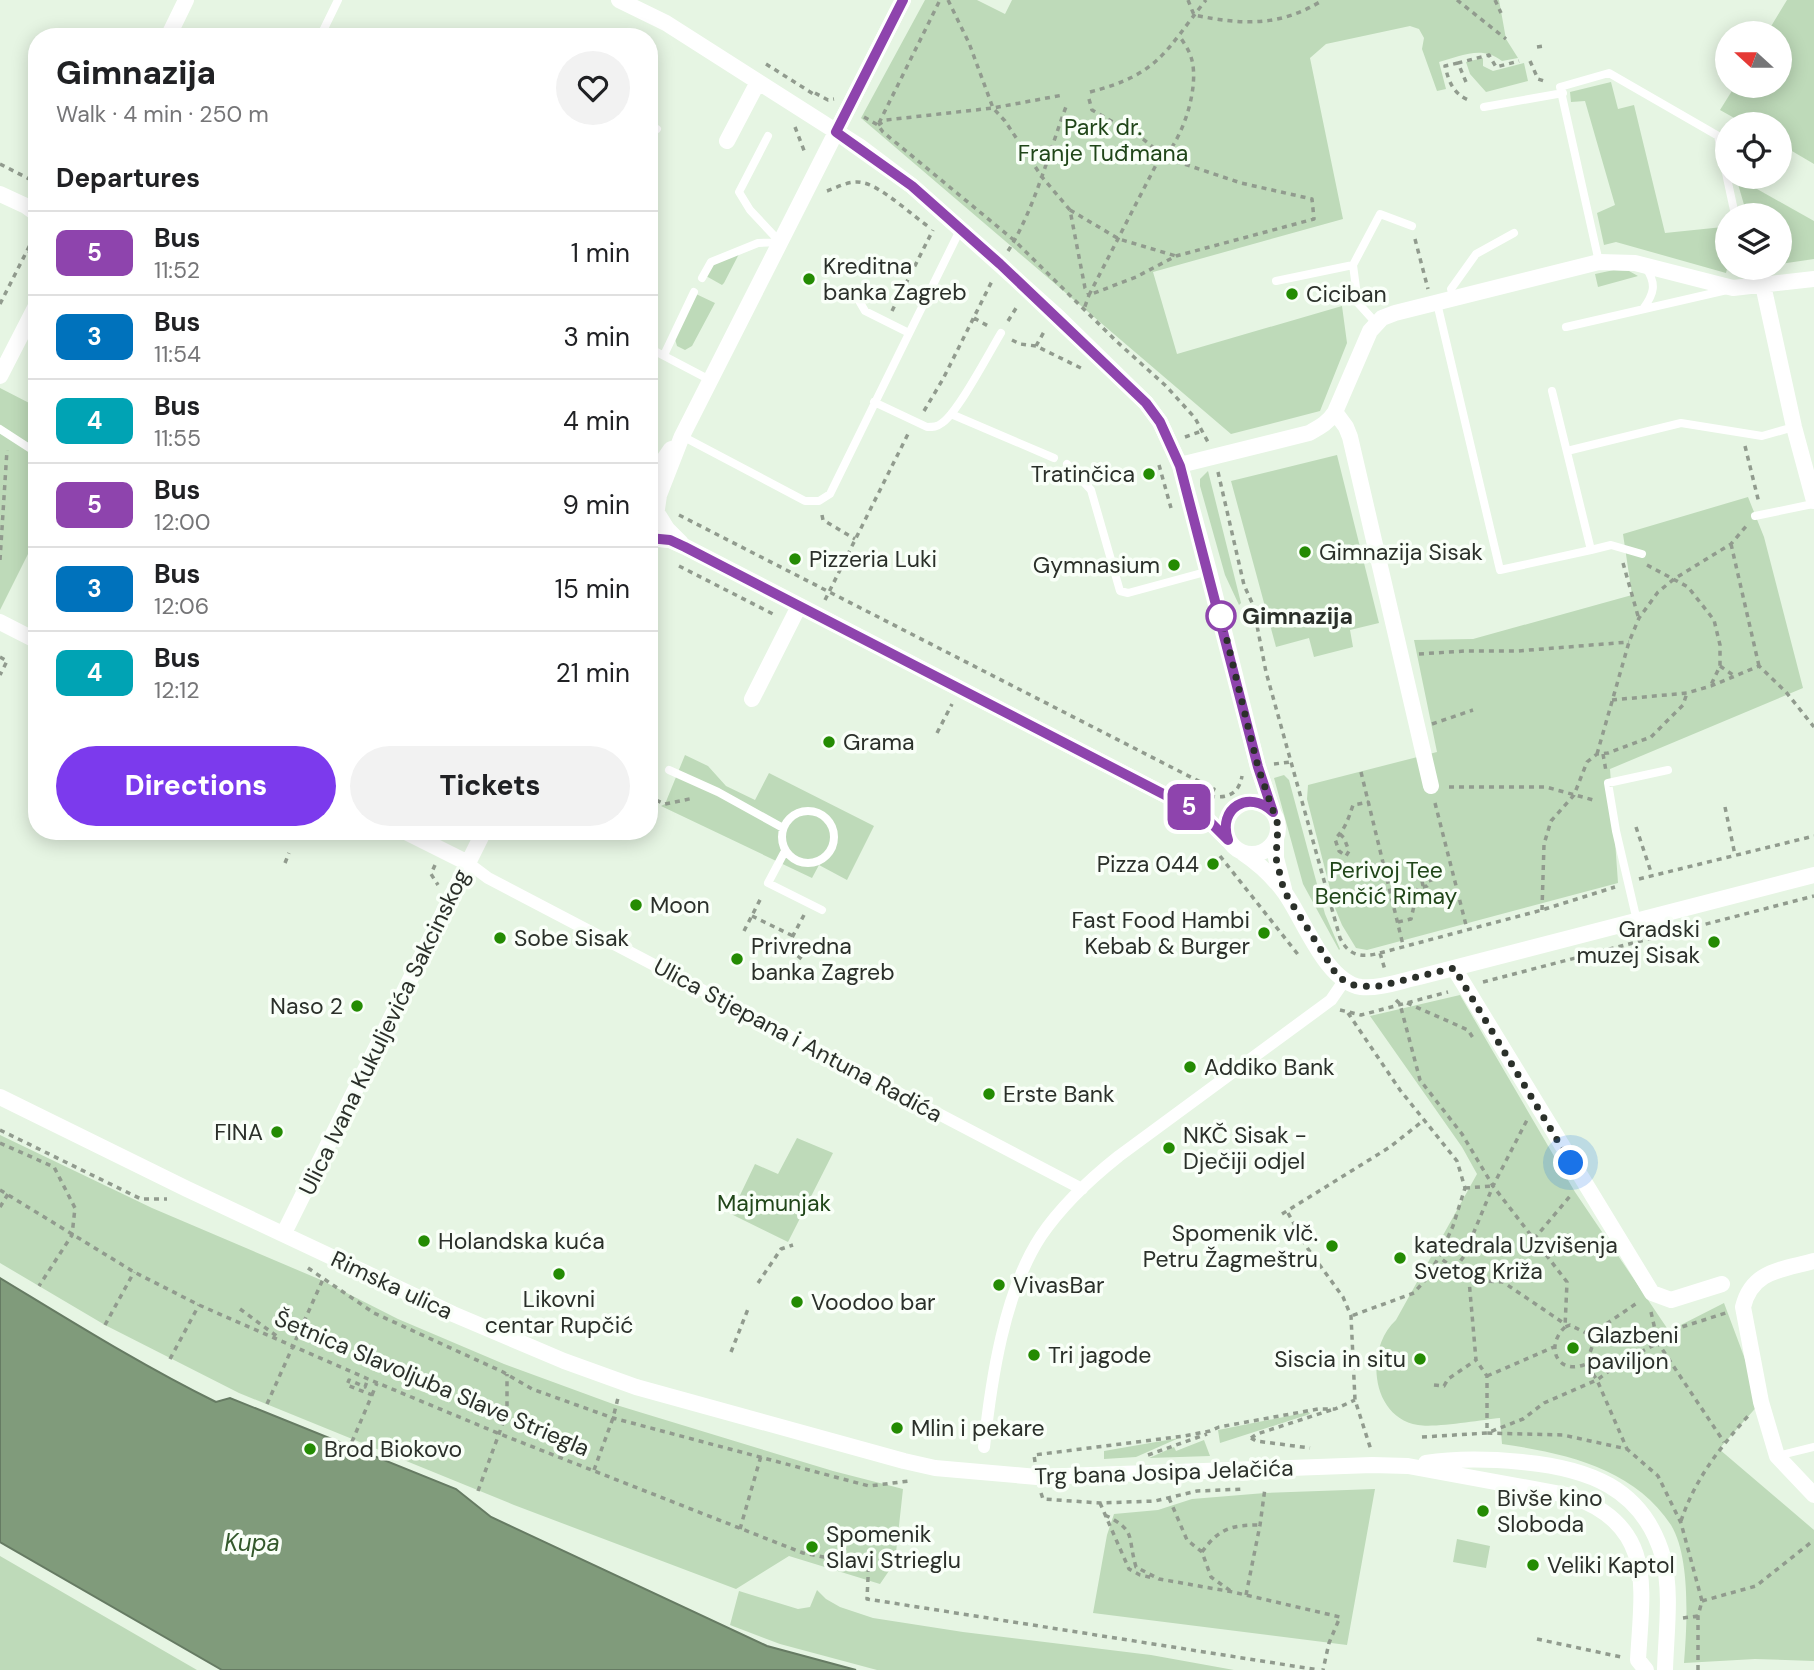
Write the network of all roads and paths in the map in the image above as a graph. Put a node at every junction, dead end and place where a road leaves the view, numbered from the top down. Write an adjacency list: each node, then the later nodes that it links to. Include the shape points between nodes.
1 (186, 0): 14 (street)
2 (338, 0): 15 (lane)
3 (619, 0): 25 (street, via 666,23)
4 (903, 0): 35 (street)
5 (940, 0): 34 (path, via 878,125 886,120)
6 (948, 0): 34 (path)
7 (1188, 0): 13 (path)
8 (1206, 0): 13 (path)
9 (1323, 0): 13 (path, via 1301,14 1250,23)
10 (1457, 0): 17 (path)
11 (1495, 0): 12 (path)
12 (1501, 13)
13 (1194, 15): 16 (path)
14 (172, 28)
15 (324, 28)
16 (1180, 37): 27 (path, via 1133,78); 39 (path, via 1191,57 1194,80 1190,107)
17 (1506, 39)
18 (1544, 46): 19 (path)
19 (1536, 47)
20 (758, 59): 31 (path, via 814,96)
21 (1519, 61): 23 (path, via 1496,67 1489,55)
22 (1530, 61): 24 (path)
23 (1458, 63): 26 (path); 33 (path, via 1445,66 1453,89)
24 (1538, 79)
25 (758, 82): 35 (street); 38 (street)
26 (1466, 82)
27 (1090, 92)
28 (1563, 93): 33 (lane); 36 (lane, via 1560,87 1609,73); 56 (lane)
29 (1063, 94): 34 (path)
30 (1089, 99): 39 (path, via 1092,110)
31 (835, 100)
32 (1068, 104): 41 (path)
33 (1484, 107)
34 (993, 108): 41 (path)
35 (836, 132): 49 (street, via 912,186); 52 (street)
36 (1715, 134)
37 (768, 136): 52 (lane, via 739,192)
38 (727, 141)
39 (1166, 158): 51 (path, via 1156,164); 55 (path, via 1241,184 1312,199 1314,219)
40 (0, 164): 42 (path)
41 (1042, 177): 46 (path); 57 (path, via 1015,241)
42 (28, 178)
43 (0, 194): 45 (street)
44 (821, 199): 48 (path, via 825,192 846,183 863,182)
45 (28, 207)
46 (1070, 210): 51 (path); 70 (path)
47 (1412, 226): 58 (lane, via 1380,214); 75 (path)
48 (933, 230): 53 (path); 82 (path)
49 (960, 230): 53 (lane); 57 (street)
50 (1514, 233): 73 (lane, via 1476,254 1451,289)
51 (1119, 239): 55 (path); 70 (path)
52 (780, 242): 61 (lane, via 758,243 711,262); 95 (street)
53 (952, 246): 87 (lane)
54 (28, 251): 74 (path)
55 (1176, 256): 70 (path)
56 (1599, 262): 59 (street); 73 (street)
57 (1000, 264): 64 (path); 111 (street, via 1146,403)
58 (1353, 265): 65 (lane); 84 (lane, via 1358,303)
59 (1644, 265): 67 (street); 77 (lane, via 1654,286)
60 (982, 272): 64 (path)
61 (702, 278)
62 (1814, 279): 66 (street)
63 (1754, 280): 66 (lane)
64 (992, 281): 68 (path); 80 (path)
65 (1276, 281)
66 (1757, 285): 67 (street); 101 (street)
67 (1733, 288): 77 (lane)
68 (1001, 289)
69 (694, 292): 92 (lane)
70 (1089, 295): 78 (path)
71 (1009, 297): 76 (path)
72 (858, 299): 82 (lane, via 865,311)
73 (1454, 300): 75 (street)
74 (0, 304)
75 (1434, 304): 84 (street, via 1395,313); 125 (lane, via 1500,570)
76 (1018, 305): 79 (path); 88 (path)
77 (1643, 309): 85 (lane)
78 (1084, 310)
79 (1027, 313)
80 (974, 318): 88 (path); 100 (path, via 926,410)
81 (28, 322): 94 (street)
82 (887, 322): 87 (lane)
83 (1036, 322): 86 (path)
84 (1376, 323): 98 (street)
85 (1566, 327)
86 (1045, 330): 89 (path); 90 (path)
87 (908, 333): 97 (lane)
88 (1001, 333): 90 (path, via 1020,344); 99 (lane)
89 (1054, 339)
90 (1036, 345): 93 (path, via 1090,373)
91 (658, 352): 92 (lane)
92 (664, 355): 95 (lane)
93 (1072, 356)
94 (0, 376)
95 (710, 380): 104 (street)
96 (1552, 391): 107 (lane)
97 (874, 402): 100 (lane); 114 (lane, via 830,494)
98 (1335, 412): 111 (street, via 1330,421 1308,433); 140 (street, via 1350,437)
99 (951, 414): 100 (lane, via 935,428); 108 (lane)
100 (914, 422): 121 (path)
101 (1794, 427): 103 (lane, via 1762,436); 115 (street)
102 (4, 431): 105 (lane); 106 (path); 127 (path)
103 (1742, 433): 107 (lane, via 1681,423); 119 (path)
104 (681, 436): 112 (street); 113 (street); 114 (lane, via 805,501)
105 (28, 447)
106 (0, 451)
107 (1567, 451): 125 (lane)
108 (1054, 458)
109 (1067, 464): 129 (lane, via 1091,490 1121,591 1128,593)
110 (1158, 464): 118 (path)
111 (1180, 466): 129 (street)
112 (658, 468)
113 (658, 498)
114 (819, 501): 121 (path, via 823,520)
115 (1813, 501): 119 (lane)
116 (658, 514): 123 (street)
117 (678, 514): 132 (path)
118 (1173, 514)
119 (1759, 516): 122 (path)
120 (658, 538): 123 (street)
121 (855, 539): 132 (path)
122 (1731, 544): 130 (path); 143 (path)
123 (685, 547): 133 (street)
124 (1618, 548): 125 (lane, via 1611,545); 126 (lane); 135 (path)
125 (1591, 550)
126 (1643, 559): 130 (path)
127 (0, 560)
128 (668, 560): 136 (path)
129 (1209, 571): 157 (street)
130 (1674, 579): 135 (path); 142 (path, via 1688,587 1714,620)
131 (1244, 585): 156 (path)
132 (829, 591): 134 (path); 163 (path, via 1214,789)
133 (799, 606): 134 (street); 148 (street)
134 (817, 615): 171 (street)
135 (1639, 618): 139 (path)
136 (785, 621)
137 (0, 622): 138 (street)
138 (28, 636)
139 (1629, 642): 140 (path); 149 (path)
140 (1400, 656): 153 (street)
141 (0, 657): 145 (path, via 7,661)
142 (1720, 666): 144 (path); 146 (path)
143 (1759, 666): 144 (path); 152 (path)
144 (1733, 675): 146 (path)
145 (0, 676)
146 (1711, 686): 147 (path)
147 (1687, 693): 149 (path); 155 (path, via 1684,705 1651,737)
148 (752, 699)
149 (1612, 700): 155 (path)
150 (952, 704): 154 (path)
151 (1473, 710): 153 (path)
152 (1814, 727)
153 (1417, 729): 161 (street)
154 (937, 733)
155 (1597, 754): 162 (path, via 1587,762)
156 (1290, 762): 157 (path); 203 (path, via 1340,939 1352,954)
157 (1258, 767): 163 (path, via 1241,770 1242,780 1230,796); 168 (street, via 1253,785); 170 (street)
158 (669, 770): 173 (lane)
159 (1668, 770): 167 (lane, via 1608,783)
160 (1361, 772): 166 (path)
161 (1431, 786): 162 (path, via 1546,787); 199 (path)
162 (1574, 795): 167 (path); 194 (path, via 1551,821 1544,844)
163 (1210, 796): 171 (path)
164 (690, 798): 165 (path, via 665,804)
165 (658, 801)
166 (1368, 802): 174 (path, via 1353,806); 198 (path)
167 (1612, 805): 188 (lane)
168 (1237, 806): 170 (street, via 1258,802); 171 (street); 179 (street, via 1226,823)
169 (1725, 807): 183 (path)
170 (1273, 812): 176 (street, via 1278,825)
171 (1202, 814): 179 (street)
172 (1636, 827): 186 (path)
173 (783, 828): 180 (lane); 180 (lane, via 793,815 810,811 825,817 834,830 833,847 814,863 798,861)
174 (1340, 834): 174 (path, via 1334,842 1345,856 1349,850)
175 (1814, 836): 183 (path)
176 (1276, 839): 182 (street, via 1258,853); 191 (street)
177 (422, 840): 185 (street, Ulica Stjepana i Antuna Radića)
178 (480, 840): 185 (street, Ulica Ivana Kukuljevića Sakcinskog)
179 (1221, 844): 182 (street); 204 (path)
180 (785, 851): 189 (lane)
181 (289, 853): 184 (path)
182 (1242, 853): 191 (street)
183 (1735, 855): 186 (path)
184 (285, 863)
185 (468, 863): 221 (street, Ulica Stjepana i Antuna Radića, via 488,878); 228 (street, Ulica Ivana Kukuljevića Sakcinskog)
186 (1652, 875): 188 (path)
187 (1814, 875): 197 (street)
188 (1629, 882): 194 (path); 197 (lane)
189 (768, 883): 193 (lane); 196 (path)
190 (1423, 886): 190 (path, via 1431,880 1420,865 1417,870); 198 (path, via 1418,888 1411,919)
191 (1284, 891): 208 (street)
192 (1814, 896): 209 (path)
193 (809, 903): 195 (lane); 201 (path)
194 (1542, 909): 199 (path)
195 (822, 910)
196 (752, 916): 200 (path); 201 (path)
197 (1637, 921): 207 (street)
198 (1398, 922): 202 (path)
199 (1467, 929): 202 (path)
200 (744, 931)
201 (793, 936): 206 (path, via 787,947)
202 (1403, 945): 203 (path)
203 (1380, 953): 205 (path)
204 (1302, 959)
205 (1382, 960)
206 (804, 961)
207 (1454, 968): 208 (street, via 1375,987); 209 (street)
208 (1344, 981): 210 (street)
209 (1465, 987): 212 (path); 241 (street)
210 (1331, 1000): 213 (path); 221 (street, via 1119,1156)
211 (1398, 1003): 212 (path); 213 (path, via 1361,1015); 219 (path, via 1420,1080 1462,1134)
212 (1407, 1003): 214 (path, via 1468,1030)
213 (1348, 1013): 216 (path)
214 (1476, 1041)
215 (0, 1097): 228 (street, Rimska ulica)
216 (1424, 1120): 220 (path, via 1457,1161); 226 (path)
217 (1534, 1130): 219 (path, via 1527,1120)
218 (0, 1143): 229 (path, via 54,1167 75,1208)
219 (1493, 1186): 220 (path); 230 (path); 234 (path)
220 (1465, 1188): 232 (path)
221 (1082, 1189): 277 (street, via 1041,1237 1023,1270 999,1346)
222 (0, 1190): 224 (path, Šetnica Slavoljuba Slave Striegla)
223 (1575, 1192): 230 (path)
224 (8, 1194): 225 (path); 229 (path, Šetnica Slavoljuba Slave Striegla)
225 (0, 1207)
226 (1288, 1213): 227 (path); 246 (path, via 1343,1297)
227 (1282, 1214)
228 (284, 1233): 264 (street, Rimska ulica, via 453,1314)
229 (72, 1235): 235 (path, Šetnica Slavoljuba Slave Striegla); 240 (path)
230 (1534, 1239): 248 (path, via 1567,1282)
231 (793, 1245): 238 (path, via 781,1250)
232 (1439, 1257): 234 (path); 246 (path, via 1414,1293)
233 (1814, 1261): 243 (street, via 1762,1276 1749,1289)
234 (1455, 1269): 237 (path)
235 (134, 1272): 242 (path, Šetnica Slavoljuba Slave Striegla); 247 (path)
236 (324, 1277): 252 (path)
237 (1469, 1280): 248 (path, via 1503,1282); 257 (path)
238 (758, 1283)
239 (1722, 1284): 241 (street, via 1671,1300)
240 (39, 1286)
241 (1650, 1295): 249 (path); 251 (path)
242 (199, 1305): 250 (path, Šetnica Slavoljuba Slave Striegla); 256 (path)
243 (1743, 1307): 251 (path, via 1669,1331); 269 (street)
244 (240, 1309): 250 (path)
245 (748, 1309): 254 (path)
246 (1350, 1316): 268 (path)
247 (105, 1325)
248 (1565, 1326): 249 (path); 253 (path)
249 (1590, 1335): 259 (path, via 1593,1344)
250 (282, 1341): 252 (path, Šetnica Slavoljuba Slave Striegla)
251 (1658, 1343): 263 (path); 276 (path)
252 (292, 1345): 258 (path, Šetnica Slavoljuba Slave Striegla); 270 (path)
253 (1555, 1348): 259 (path, via 1557,1358 1565,1364 1578,1367); 261 (path)
254 (731, 1352)
255 (337, 1358): 258 (path)
256 (170, 1359)
257 (1476, 1360): 261 (path); 266 (path, via 1444,1386)
258 (333, 1363): 262 (path, Šetnica Slavoljuba Slave Striegla)
259 (1586, 1363): 263 (path)
260 (507, 1374): 274 (path, via 508,1412)
261 (1487, 1376): 273 (path)
262 (368, 1379): 265 (path, Šetnica Slavoljuba Slave Striegla); 267 (path, via 365,1387 349,1380 347,1385)
263 (1597, 1380): 273 (path); 280 (path)
264 (621, 1382): 285 (street, Rimska ulica); 288 (path)
265 (377, 1383): 267 (path); 274 (path, Šetnica Slavoljuba Slave Striegla)
266 (1434, 1385)
267 (372, 1395): 281 (path)
268 (1355, 1400): 271 (path); 286 (path)
269 (1761, 1402): 276 (path); 283 (street)
270 (267, 1404)
271 (1335, 1409): 272 (path, via 1219,1427); 279 (path, via 1251,1438)
272 (1211, 1433): 284 (path); 289 (path, via 1034,1455)
273 (1486, 1433): 275 (path); 280 (path, via 1563,1435)
274 (500, 1434): 288 (path, Šetnica Slavoljuba Slave Striegla); 292 (path)
275 (1422, 1437)
276 (1724, 1442): 297 (path, via 1689,1498)
277 (984, 1447)
278 (1814, 1447): 283 (lane)
279 (1316, 1449)
280 (1626, 1449): 297 (path, via 1658,1476)
281 (348, 1451)
282 (761, 1456): 299 (path)
283 (1777, 1456): 293 (street)
284 (1137, 1461)
285 (921, 1465): 289 (street, Trg bana Josipa Jelačića)
286 (1372, 1465): 287 (street, Trg bana Josipa Jelačića); 289 (street, Trg bana Josipa Jelačića)
287 (1408, 1466): 309 (street, Trg bana Josipa Jelačića, via 1563,1494 1604,1512 1625,1534 1640,1561); 311 (street, Trg bana Josipa Jelačića, via 1503,1460 1560,1466 1609,1485 1635,1506 1663,1559)
288 (594, 1470): 299 (path, Šetnica Slavoljuba Slave Striegla)
289 (1037, 1477): 295 (path, via 1043,1499)
290 (1265, 1488): 298 (path)
291 (1252, 1489): 294 (path, via 1197,1491)
292 (478, 1491)
293 (1814, 1496)
294 (1169, 1498): 295 (path); 301 (path, via 1187,1540)
295 (1100, 1503): 296 (path)
296 (1105, 1515): 304 (path, via 1129,1569); 304 (path, via 1124,1525 1131,1535 1136,1567)
297 (1681, 1523): 307 (path)
298 (1260, 1525): 301 (path, via 1233,1526); 306 (path)
299 (740, 1529): 303 (path, Šetnica Slavoljuba Slave Striegla, via 803,1553 843,1561)
300 (1814, 1540): 307 (path, via 1756,1586)
301 (1202, 1552): 305 (path, via 1211,1577)
302 (895, 1555): 303 (path, Šetnica Slavoljuba Slave Striegla)
303 (869, 1557): 310 (path, via 867,1599)
304 (1159, 1579): 305 (path)
305 (1233, 1592): 306 (path)
306 (1246, 1595): 310 (path, via 1340,1617)
307 (1702, 1601): 312 (path)
308 (1538, 1639): 309 (path)
309 (1642, 1665)
310 (1321, 1670)
311 (1665, 1670)
312 (1698, 1670)

